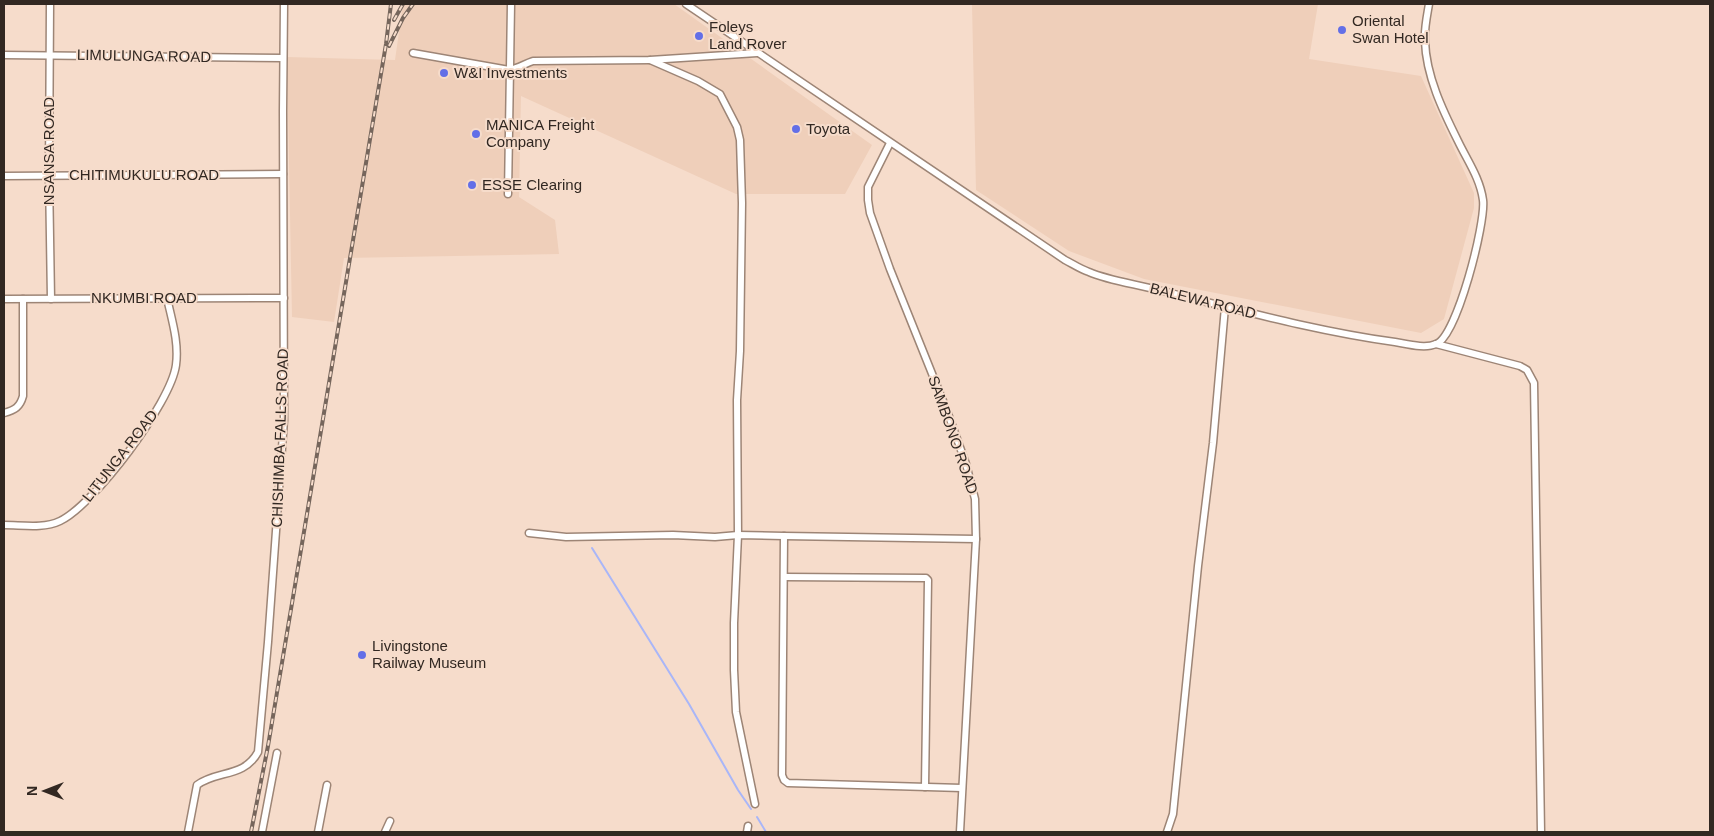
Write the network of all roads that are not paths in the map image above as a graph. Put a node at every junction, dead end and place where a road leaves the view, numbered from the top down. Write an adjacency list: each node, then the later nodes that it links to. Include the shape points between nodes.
1 (50, 4): 9 (street, NSANSA ROAD)
2 (284, 4): 10 (street, CHISHIMBA FALLS ROAD)
3 (511, 4): 12 (street)
4 (686, 4): 7 (street, BALEWA ROAD)
5 (1429, 4): 24 (street, via 1424,40 1432,81 1457,140 1479,180 1484,201 1471,268 1457,314 1444,339)
6 (413, 53): 12 (street)
7 (757, 53): 11 (street); 13 (street, BALEWA ROAD)
8 (4, 55): 9 (street, LIMULUNGA ROAD)
9 (50, 55): 10 (street, LIMULUNGA ROAD); 16 (street, NSANSA ROAD)
10 (283, 58): 14 (street, CHISHIMBA FALLS ROAD)
11 (650, 60): 12 (street, via 533,61); 28 (street, via 720,94 740,140)
12 (509, 70): 17 (street)
13 (890, 143): 23 (street, BALEWA ROAD, via 1073,264 1090,272); 30 (street, SAMBONO ROAD, via 868,187 870,213 966,464 975,499)
14 (283, 174): 16 (street, CHITIMUKULU ROAD); 19 (street, CHISHIMBA FALLS ROAD)
15 (4, 176): 16 (street, CHITIMUKULU ROAD)
16 (49, 176): 22 (street, NSANSA ROAD)
17 (508, 194)
18 (167, 298): 19 (street, NKUMBI ROAD); 22 (street, NKUMBI ROAD); 26 (street, LITUNGA ROAD, via 177,344 176,367 158,410 137,440 95,493 70,515 47,525)
19 (284, 298): 38 (street, CHISHIMBA FALLS ROAD, via 284,420 258,752 245,767 197,785)
20 (4, 299): 21 (street, NKUMBI ROAD)
21 (22, 299): 22 (street, NKUMBI ROAD); 25 (street, via 24,396 20,405)
22 (50, 299)
23 (1226, 307): 24 (street, BALEWA ROAD, via 1373,339 1416,345); 43 (street, via 1173,814)
24 (1436, 344): 44 (street, BALEWA ROAD, via 1520,366 1527,370 1534,383)
25 (4, 413)
26 (4, 525)
27 (528, 533): 28 (street, via 566,537)
28 (738, 535): 29 (street); 36 (street, via 735,698)
29 (784, 536): 30 (street); 31 (street)
30 (976, 539): 35 (street, SAMBONO ROAD)
31 (785, 577): 34 (street, via 784,780 788,783); 34 (street, via 928,580)
32 (277, 753): 39 (street)
33 (327, 785): 40 (street)
34 (925, 787): 35 (street)
35 (962, 788): 42 (street, SAMBONO ROAD)
36 (755, 804)
37 (390, 821): 41 (street)
38 (188, 832)
39 (262, 832)
40 (318, 832)
41 (385, 832)
42 (960, 832)
43 (1167, 832)
44 (1541, 832)

